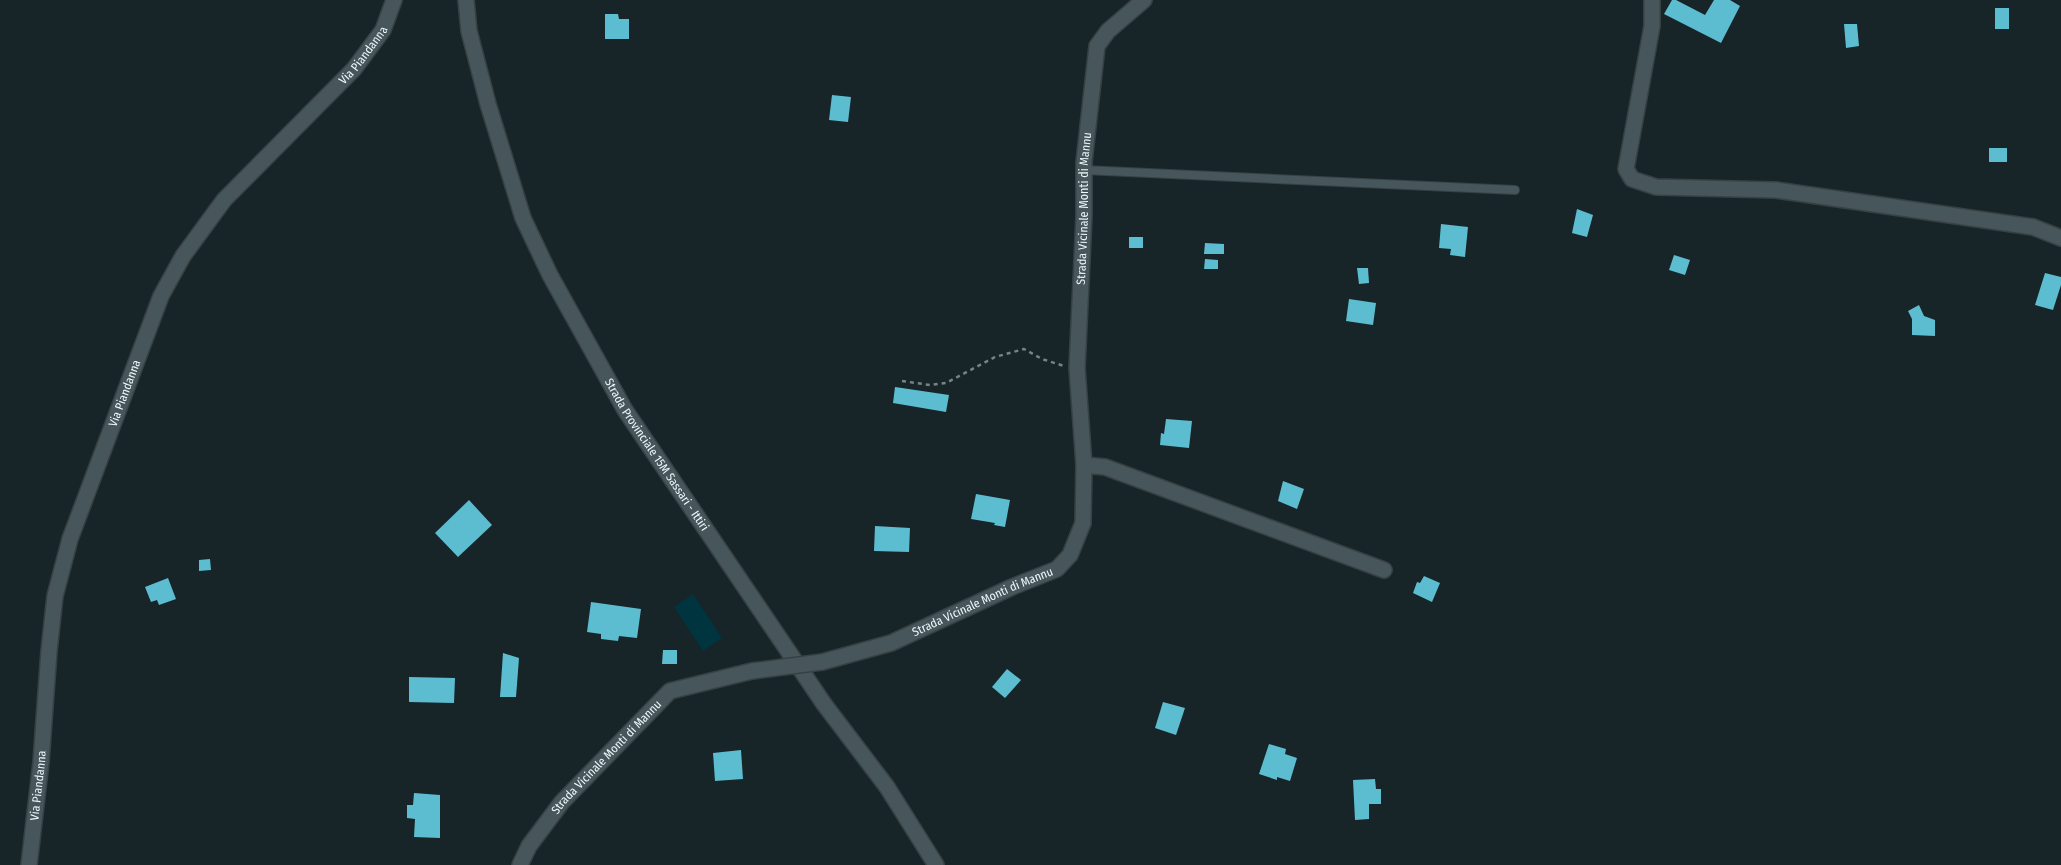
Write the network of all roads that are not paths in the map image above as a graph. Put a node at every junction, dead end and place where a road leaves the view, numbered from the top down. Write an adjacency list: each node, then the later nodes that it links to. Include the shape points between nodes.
1 (394, 0): 10 (street, Via Piandanna, via 383,30 354,69 224,200 183,256 161,296 70,539 55,596)
2 (466, 0): 12 (street, Strada Provinciale 15M Sassari - Ittiri, via 469,31 488,104 523,218 550,276 625,410 824,704 888,787)
3 (1144, 0): 5 (street, Strada Vicinale Monti di Mannu, via 1108,31 1097,46)
4 (1652, 0): 7 (street, via 1652,26 1626,169 1632,179 1656,187 1776,190 2033,227)
5 (1084, 170): 6 (lane); 8 (street, Strada Vicinale Monti di Mannu, via 1077,368)
6 (1515, 190)
7 (2061, 238)
8 (1084, 465): 9 (street, via 1105,467); 11 (street, Strada Vicinale Monti di Mannu, bridge, via 1082,523 1070,555 1056,569 891,643 822,662 752,671 670,691 562,802 529,846)
9 (1384, 570)
10 (29, 865)
11 (520, 865)
12 (936, 865)

